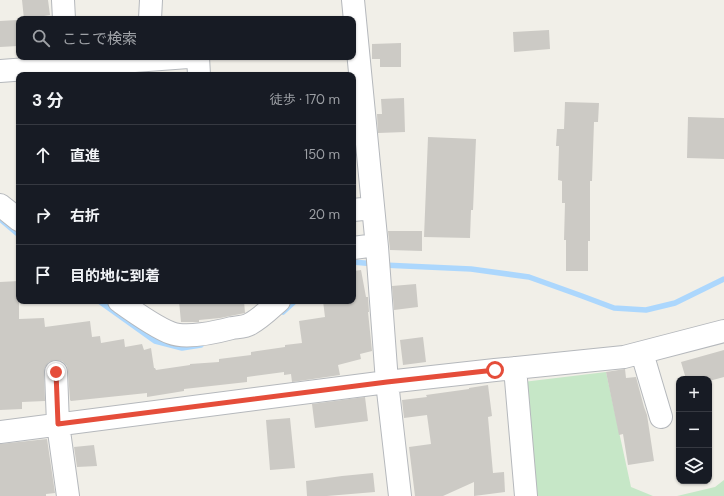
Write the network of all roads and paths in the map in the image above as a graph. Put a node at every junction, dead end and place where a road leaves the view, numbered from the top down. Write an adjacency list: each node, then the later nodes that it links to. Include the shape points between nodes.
1 (63, 0): 4 (street)
2 (151, 0): 5 (street)
3 (353, 0): 6 (street)
4 (64, 16)
5 (150, 16)
6 (354, 16)
7 (171, 60): 11 (street)
8 (198, 60): 13 (street)
9 (356, 60): 15 (street)
10 (66, 61): 11 (street); 12 (street)
11 (149, 64)
12 (0, 70)
13 (198, 72)
14 (0, 205): 16 (street)
15 (363, 209): 18 (street)
16 (16, 218)
17 (356, 248): 18 (street)
18 (377, 248): 25 (street)
19 (123, 304): 20 (street, via 156,326 172,334 184,335 248,325 258,320)
20 (276, 304)
21 (724, 331): 22 (street)
22 (642, 352): 23 (street, via 624,357); 26 (street)
23 (515, 368): 25 (street); 31 (street)
24 (56, 372): 27 (street)
25 (387, 382): 27 (street); 30 (street)
26 (661, 417)
27 (58, 424): 28 (street); 29 (street)
28 (0, 432)
29 (68, 496)
30 (400, 496)
31 (526, 496)

